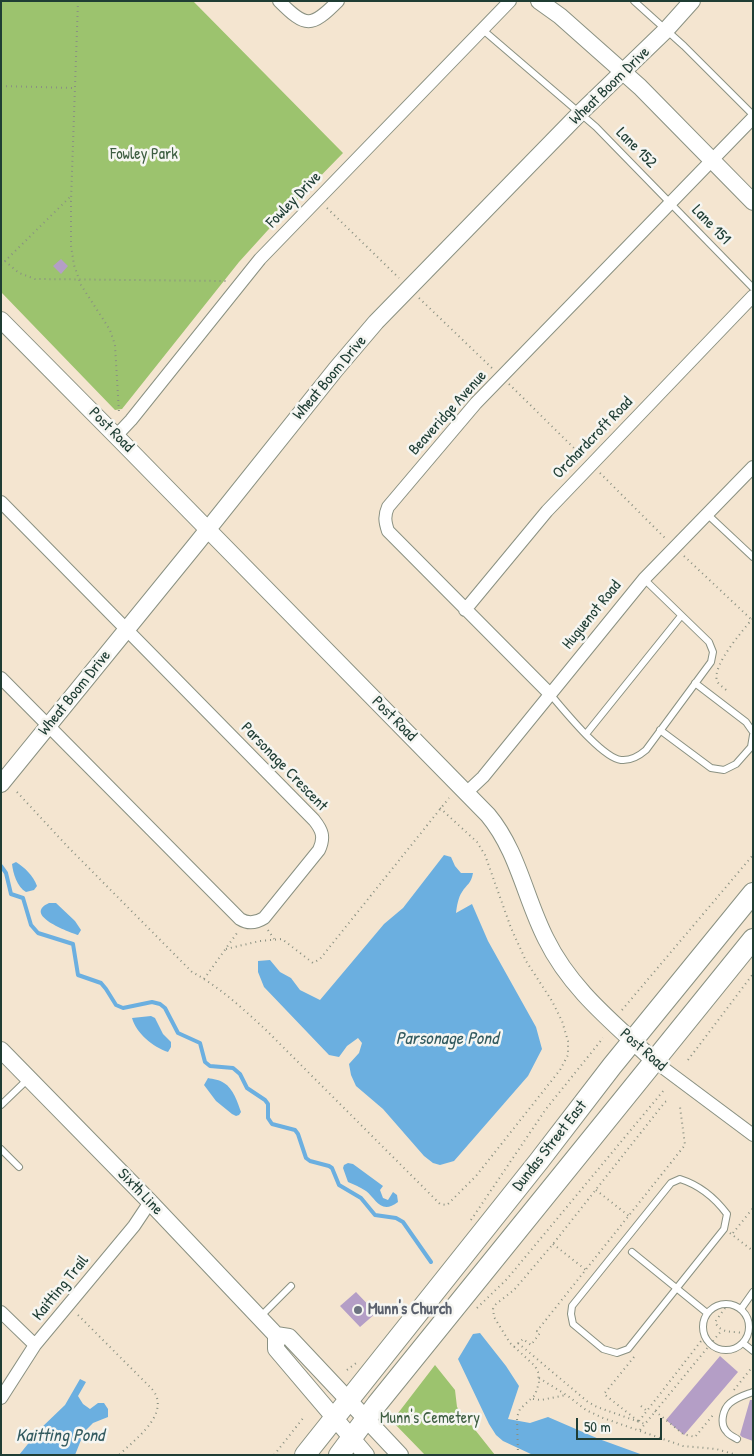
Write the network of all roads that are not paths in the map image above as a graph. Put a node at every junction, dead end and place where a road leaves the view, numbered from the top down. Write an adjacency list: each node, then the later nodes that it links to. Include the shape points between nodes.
1 (279, 1): 2 (street, via 295,16 308,22 317,20)
2 (338, 1)
3 (510, 1): 7 (street, Fowley Drive)
4 (539, 1): 9 (street)
5 (634, 1): 8 (lane)
6 (692, 1): 8 (street, Wheat Boom Drive)
7 (483, 30): 10 (lane, Lane 152); 18 (street, Fowley Drive, via 260,259)
8 (666, 30): 9 (street, Wheat Boom Drive); 11 (lane)
9 (624, 72): 10 (street, Wheat Boom Drive); 12 (street)
10 (580, 113): 14 (lane, Lane 152); 22 (street, Wheat Boom Drive, via 376,322)
11 (753, 117): 12 (street, Beaveridge Avenue)
12 (712, 160): 13 (street); 14 (street, Beaveridge Avenue)
13 (753, 202)
14 (671, 203): 15 (lane, Lane 151); 25 (street, Beaveridge Avenue, via 476,403 388,508 385,522 388,531)
15 (753, 288)
16 (753, 296): 25 (street, Orchardcroft Road, via 547,510)
17 (1, 320): 18 (street, Post Road)
18 (116, 436): 22 (street, Post Road)
19 (753, 467): 21 (street, Huguenot Road)
20 (1, 502): 27 (street)
21 (707, 514): 23 (lane); 24 (street, Huguenot Road)
22 (208, 530): 27 (street, Wheat Boom Drive); 36 (street, Post Road)
23 (751, 552)
24 (644, 579): 26 (lane); 30 (street, Huguenot Road)
25 (465, 610): 30 (street, Beaveridge Avenue)
26 (681, 616): 29 (lane, via 709,642 713,652 711,662); 33 (lane)
27 (126, 630): 31 (street, Wheat Boom Drive); 31 (street, Parsonage Crescent, via 314,820 322,832 319,850 268,914 252,923 234,915)
28 (1, 678): 31 (street)
29 (695, 683): 32 (lane); 34 (lane, via 746,722)
30 (550, 694): 33 (lane); 36 (street, Huguenot Road, via 483,777)
31 (48, 726): 35 (street, Wheat Boom Drive)
32 (660, 730): 33 (lane, via 646,750 626,760 609,756); 34 (lane, via 711,768 724,770 736,764 751,747)
33 (586, 734)
34 (753, 734)
35 (1, 784)
36 (466, 793): 39 (street, Post Road, via 494,823 509,846 536,919 564,970 594,1006)
37 (753, 894): 39 (main road, Dundas Street East)
38 (753, 939): 41 (main road, Dundas Street East)
39 (632, 1041): 41 (street, Post Road); 62 (main road, Dundas Street East)
40 (1, 1050): 42 (street, Sixth Line)
41 (654, 1062): 44 (street, Post Road); 64 (main road, Dundas Street East)
42 (29, 1078): 43 (lane); 47 (street, Sixth Line)
43 (1, 1105)
44 (753, 1135)
45 (1, 1149): 46 (lane)
46 (19, 1167)
47 (150, 1202): 55 (street, Sixth Line); 58 (street, Kaitting Trail)
48 (632, 1252): 50 (lane)
49 (291, 1286): 55 (lane)
50 (676, 1289): 50 (lane, via 724,1229 726,1214 694,1183 680,1179 671,1182 572,1306 573,1324 603,1349 617,1353 628,1349); 54 (lane)
51 (753, 1292): 52 (lane)
52 (741, 1308): 54 (lane, via 728,1304 716,1306); 57 (lane, via 748,1318 749,1330)
53 (1, 1312): 58 (street)
54 (707, 1313): 57 (lane, via 703,1324 704,1336 710,1344 726,1350)
55 (260, 1317): 56 (street, Sixth Line)
56 (276, 1335): 62 (street, Sixth Line, via 289,1337); 63 (street, Sixth Line, via 276,1349)
57 (743, 1343): 59 (lane)
58 (35, 1346): 61 (street, Kaitting Trail)
59 (753, 1351)
60 (753, 1392): 66 (lane, via 735,1399 724,1410 722,1417 726,1432)
61 (1, 1398)
62 (348, 1399): 63 (main road, Dundas Street East); 64 (street, Sixth Line)
63 (336, 1418): 65 (street, Sixth Line); 67 (main road, Dundas Street East)
64 (366, 1420): 65 (main road, Dundas Street East); 70 (street, Sixth Line)
65 (351, 1439): 68 (main road, Dundas Street East); 69 (street, Sixth Line)
66 (737, 1439)
67 (304, 1455)
68 (339, 1455)
69 (366, 1455)
70 (400, 1455)

